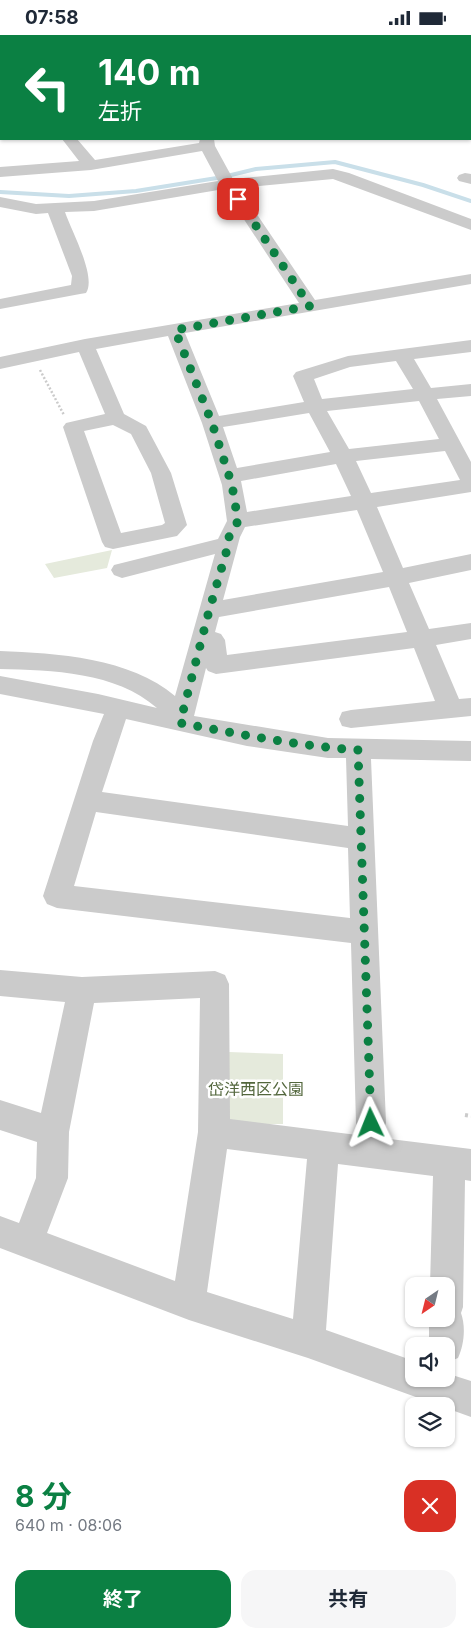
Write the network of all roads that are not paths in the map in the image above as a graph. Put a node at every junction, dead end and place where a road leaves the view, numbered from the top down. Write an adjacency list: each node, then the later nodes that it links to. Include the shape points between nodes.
1 (70, 140): 4 (street)
2 (172, 140): 3 (street)
3 (204, 144): 4 (street); 6 (street)
4 (91, 165): 5 (street)
5 (6, 167)
6 (228, 183): 8 (street, via 94,206); 9 (street, via 343,176); 12 (street)
7 (0, 202): 8 (street)
8 (55, 209): 11 (street, via 81,276 80,289)
9 (471, 225)
10 (471, 279): 12 (street)
11 (0, 304)
12 (310, 306): 13 (street)
13 (175, 330): 14 (street); 22 (street)
14 (85, 345): 17 (street); 21 (street)
15 (471, 346): 16 (street)
16 (402, 355): 19 (street); 20 (street, via 348,362 303,376)
17 (0, 363)
18 (471, 390): 19 (street)
19 (425, 394): 20 (street); 23 (street)
20 (315, 406): 22 (street); 24 (street)
21 (116, 418): 21 (street, via 138,430 161,473 176,525 169,531 113,542 73,427)
22 (212, 423): 25 (street)
23 (452, 444): 24 (street); 26 (street)
24 (343, 456): 25 (street); 27 (street)
25 (229, 476): 28 (street)
26 (471, 484): 27 (street)
27 (364, 501): 28 (street); 32 (street)
28 (238, 521): 29 (street)
29 (226, 544): 31 (street); 33 (street)
30 (471, 562): 32 (street)
31 (122, 570)
32 (395, 578): 33 (street); 35 (street)
33 (209, 611): 36 (street)
34 (471, 631): 35 (street)
35 (421, 639): 36 (street, via 216,665 213,640); 39 (street)
36 (202, 640): 42 (street)
37 (0, 660): 42 (street, via 69,665 132,682 171,706)
38 (0, 685): 40 (street)
39 (460, 707): 41 (street)
40 (118, 708): 42 (street); 45 (street)
41 (351, 719)
42 (180, 723): 43 (street, via 247,736)
43 (358, 750): 44 (street); 46 (street)
44 (471, 751)
45 (87, 800): 46 (street); 47 (street, via 57,896)
46 (361, 839): 47 (street)
47 (364, 932): 51 (street)
48 (0, 983): 49 (street)
49 (82, 990): 52 (street); 53 (street, via 215,984)
50 (0, 1115): 52 (street)
51 (371, 1123)
52 (53, 1132): 56 (street, via 52,1178)
53 (214, 1132): 54 (street); 58 (street)
54 (324, 1147): 55 (street); 59 (street)
55 (460, 1163): 57 (street)
56 (14, 1237): 58 (street)
57 (449, 1277)
58 (189, 1303): 59 (street)
59 (308, 1341): 60 (street)
60 (405, 1374)

